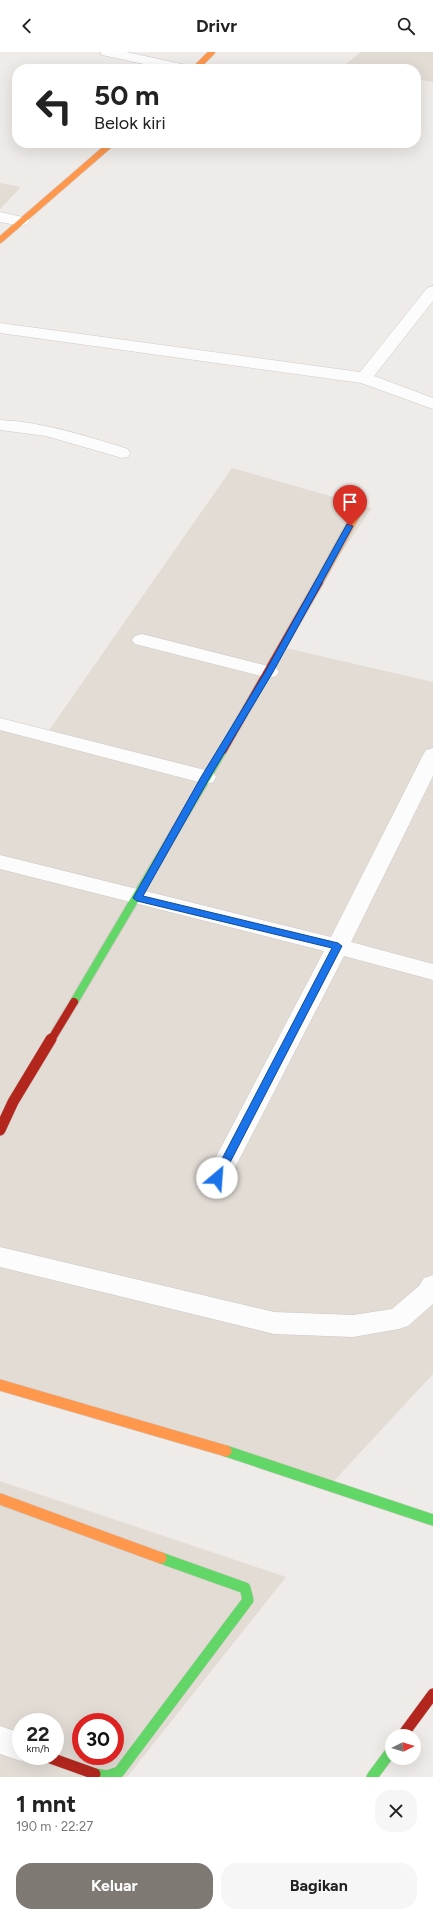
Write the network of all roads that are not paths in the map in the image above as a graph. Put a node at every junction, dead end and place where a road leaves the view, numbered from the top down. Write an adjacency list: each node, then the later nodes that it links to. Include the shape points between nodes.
1 (107, 52): 3 (street)
2 (212, 52): 4 (main road)
3 (163, 64)
4 (201, 64)
5 (106, 148): 7 (main road)
6 (0, 217): 7 (street)
7 (22, 221): 8 (main road)
8 (0, 240)
9 (433, 291): 11 (street)
10 (0, 328): 11 (street)
11 (364, 378): 12 (street)
12 (433, 404)
13 (0, 425): 14 (lane, via 17,425)
14 (122, 453)
15 (357, 512): 17 (main road)
16 (142, 640): 17 (street)
17 (269, 672): 20 (main road)
18 (0, 724): 20 (street)
19 (433, 755): 23 (street)
20 (206, 777): 22 (main road)
21 (0, 862): 22 (street)
22 (137, 898): 23 (street); 25 (main road, via 13,1102)
23 (338, 946): 24 (street); 26 (street)
24 (433, 972)
25 (0, 1130)
26 (217, 1178)
27 (0, 1257): 28 (street, via 274,1323 353,1326 399,1318 428,1293)
28 (433, 1285)
29 (0, 1385): 31 (main road, via 252,1458)
30 (0, 1499): 37 (main road, via 245,1588 247,1593 248,1600 119,1772 103,1777)
31 (433, 1520)
32 (433, 1694): 33 (main road)
33 (407, 1729)
34 (0, 1740): 35 (street)
35 (12, 1744)
36 (385, 1759): 38 (main road)
37 (64, 1763)
38 (372, 1777)

